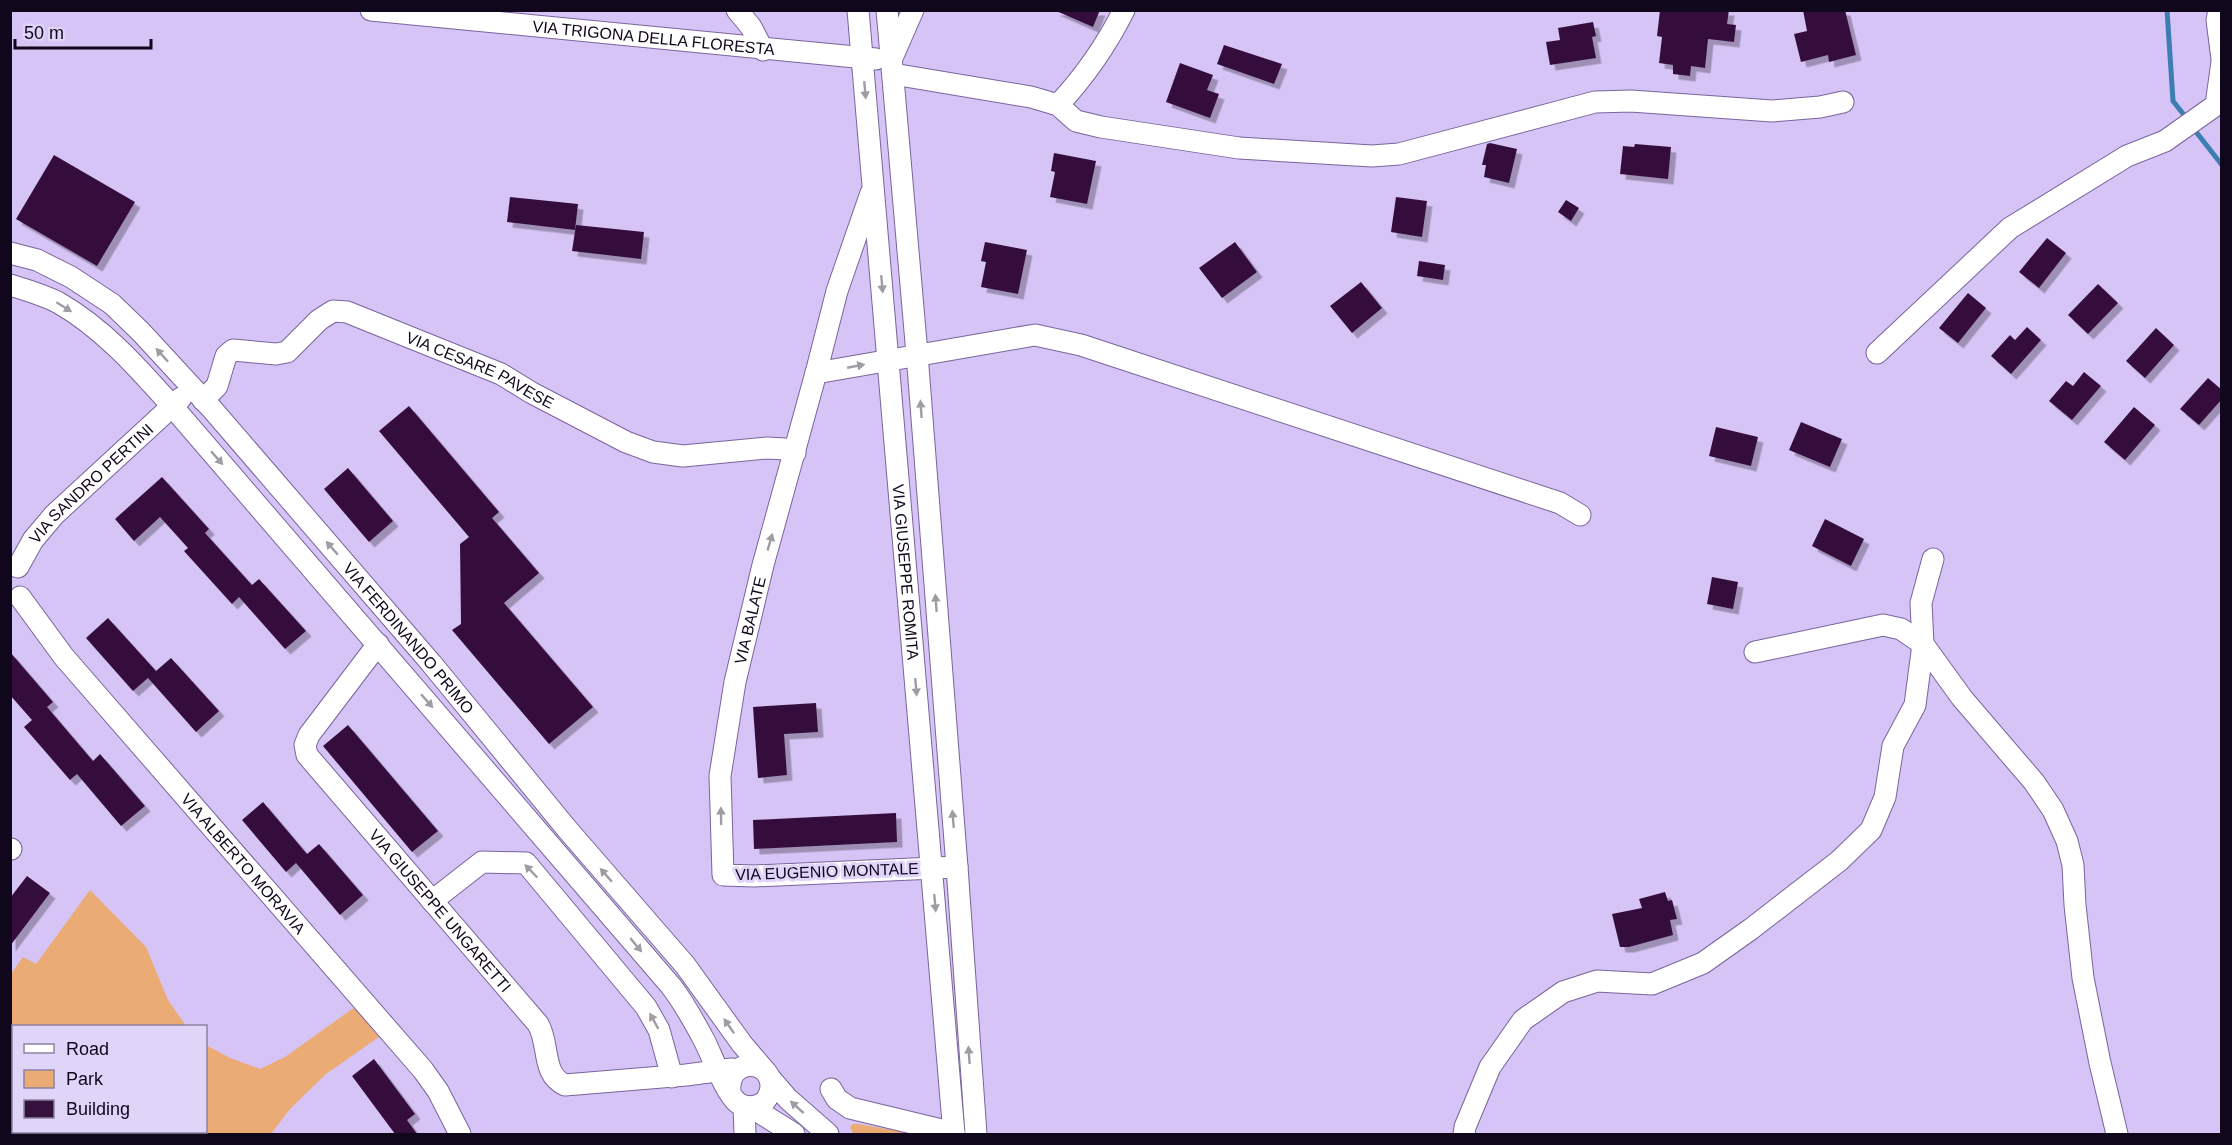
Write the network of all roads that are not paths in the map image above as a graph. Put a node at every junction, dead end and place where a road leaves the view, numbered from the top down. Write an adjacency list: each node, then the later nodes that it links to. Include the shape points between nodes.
1 (371, 10): 8 (street, VIA TRIGONA DELLA FLORESTA)
2 (737, 10): 8 (street)
3 (858, 10): 9 (street, VIA GIUSEPPE ROMITA)
4 (887, 10): 11 (street, VIA GIUSEPPE ROMITA)
5 (913, 10): 11 (street)
6 (1124, 10): 13 (street, via 1081,80)
7 (2219, 10): 10 (street)
8 (763, 50): 9 (street, VIA TRIGONA DELLA FLORESTA)
9 (863, 60): 11 (street, VIA TRIGONA DELLA FLORESTA); 15 (street, VIA GIUSEPPE ROMITA, one-way to 15)
10 (2222, 60): 18 (street, via 2216,105 2165,141 2127,156 2010,228)
11 (892, 67): 13 (street, VIA TRIGONA DELLA FLORESTA); 14 (street, VIA GIUSEPPE ROMITA)
12 (1843, 102): 13 (street, via 1772,111 1594,102 1400,154 1372,156 1239,148 1101,127 1076,122)
13 (1058, 105)
14 (903, 184): 15 (street); 19 (street, VIA GIUSEPPE ROMITA)
15 (873, 186): 20 (street, VIA GIUSEPPE ROMITA, one-way to 20); 21 (street, VIA BALATE, via 837,291)
16 (10, 253): 22 (street, VIA FERDINANDO PRIMO, one-way to 16, via 112,304 54,268)
17 (10, 285): 23 (street, VIA FERDINANDO PRIMO, one-way to 23, via 57,302 87,321)
18 (1877, 353)
19 (917, 354): 20 (street); 26 (street, via 1035,335 1081,345 1560,503); 38 (street, VIA GIUSEPPE ROMITA, one-way to 19)
20 (888, 359): 21 (street, one-way to 20); 37 (street, VIA GIUSEPPE ROMITA, one-way to 37)
21 (816, 373): 25 (street, VIA BALATE)
22 (203, 399): 23 (street, VIA SANDRO PERTINI); 24 (street); 25 (street, VIA CESARE PAVESE, via 217,386 226,356 233,350 287,352 319,320 333,311 347,312 501,374 615,437 653,452 683,456 767,448); 30 (street, VIA FERDINANDO PRIMO, one-way to 22)
23 (172, 406): 24 (street, VIA FERDINANDO PRIMO); 28 (street, VIA SANDRO PERTINI, via 54,515)
24 (191, 428): 31 (street, VIA FERDINANDO PRIMO, one-way to 31)
25 (795, 453): 45 (street, VIA BALATE, one-way to 25, via 720,776 735,682)
26 (1580, 515)
27 (1933, 559): 33 (street, via 1921,603)
28 (14, 566): 29 (street, VIA SANDRO PERTINI, via 26,584)
29 (15, 600): 54 (street, VIA ALBERTO MORAVIA, via 423,1070)
30 (384, 608): 31 (street); 35 (street, VIA FERDINANDO PRIMO)
31 (363, 626): 32 (street, VIA FERDINANDO PRIMO)
32 (378, 644): 36 (street, VIA FERDINANDO PRIMO); 46 (street, VIA GIUSEPPE UNGARETTI, via 309,735 307,755)
33 (1923, 644): 34 (street, via 1901,629 1883,625); 60 (street, via 1915,705 1893,746 1885,797 1870,830 1839,861 1703,963 1652,984 1597,981 1563,992 1524,1020 1490,1067); 61 (street, via 1962,698 2034,782 2054,810 2067,841 2073,865 2083,978)
34 (1755, 652)
35 (431, 663): 36 (street); 39 (street, VIA FERDINANDO PRIMO)
36 (409, 681): 40 (street, VIA FERDINANDO PRIMO, one-way to 40)
37 (924, 766): 38 (street); 42 (street, VIA GIUSEPPE ROMITA)
38 (949, 766): 43 (street, VIA GIUSEPPE ROMITA, one-way to 38)
39 (567, 829): 40 (street); 41 (street, VIA FERDINANDO PRIMO)
40 (550, 843): 44 (street, VIA FERDINANDO PRIMO)
41 (589, 855): 44 (street); 49 (street, VIA FERDINANDO PRIMO, one-way to 41, via 685,965)
42 (932, 867): 43 (street, VIA EUGENIO MONTALE); 45 (street, VIA EUGENIO MONTALE, via 754,876); 51 (street, VIA GIUSEPPE ROMITA, one-way to 51)
43 (957, 867): 51 (street, VIA GIUSEPPE ROMITA, one-way to 43)
44 (573, 870): 48 (street, VIA FERDINANDO PRIMO, one-way to 48, via 678,995)
45 (723, 874)
46 (432, 901): 50 (street, VIA GIUSEPPE UNGARETTI, via 538,1024 546,1042 551,1075 557,1082 565,1085); 50 (street, one-way to 46, via 646,1007 526,863 482,862)
47 (740, 1068): 48 (street); 49 (street, via 753,1065); 53 (street, via 731,1078)
48 (718, 1071): 50 (street); 53 (street, VIA FERDINANDO PRIMO)
49 (767, 1074): 53 (street, via 771,1084 763,1102); 57 (street, VIA FERDINANDO PRIMO, one-way to 49, via 788,1100)
50 (679, 1076): 53 (street, via 708,1082)
51 (961, 1085): 58 (street, VIA GIUSEPPE ROMITA); 59 (street, VIA GIUSEPPE ROMITA)
52 (831, 1089): 58 (street, via 850,1108)
53 (739, 1100): 55 (street); 56 (street, VIA FERDINANDO PRIMO)
54 (460, 1134)
55 (745, 1134)
56 (794, 1134)
57 (828, 1134)
58 (954, 1134)
59 (976, 1134)
60 (1464, 1134)
61 (2117, 1134)

